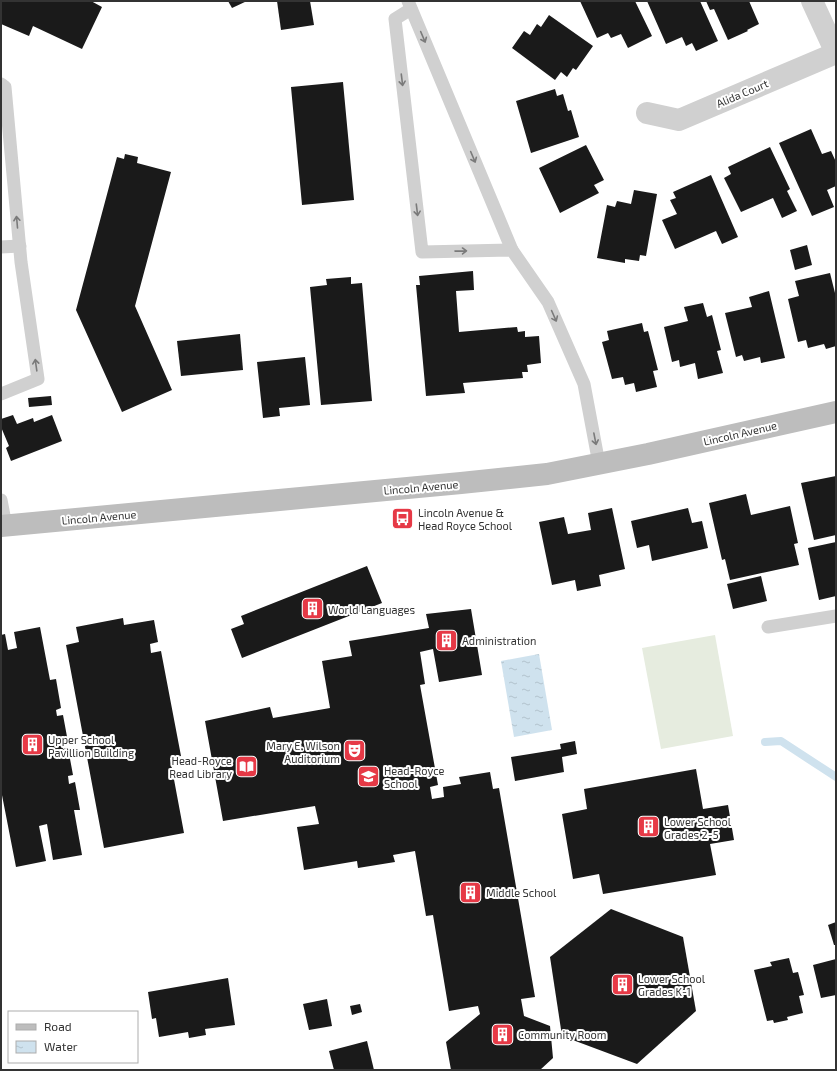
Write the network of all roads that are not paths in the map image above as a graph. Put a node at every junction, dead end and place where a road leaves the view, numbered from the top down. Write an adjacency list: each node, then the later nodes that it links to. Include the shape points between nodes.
1 (812, 1): 3 (street)
2 (410, 5): 8 (lane, one-way to 8); 8 (lane, one-way to 8, via 395,19 422,252)
3 (836, 53): 5 (street, Alida Court, via 679,120)
4 (1, 84): 6 (lane, one-way to 4, via 5,87)
5 (646, 113)
6 (20, 246): 7 (lane); 9 (lane, one-way to 6, via 38,378)
7 (1, 247)
8 (512, 250): 11 (lane, one-way to 11, via 548,302 584,384)
9 (1, 394)
10 (836, 412): 11 (main road, Lincoln Avenue)
11 (599, 464): 13 (main road, Lincoln Avenue, via 499,480)
12 (1, 500): 13 (lane)
13 (3, 526)
14 (836, 616): 15 (lane)
15 (768, 627)

